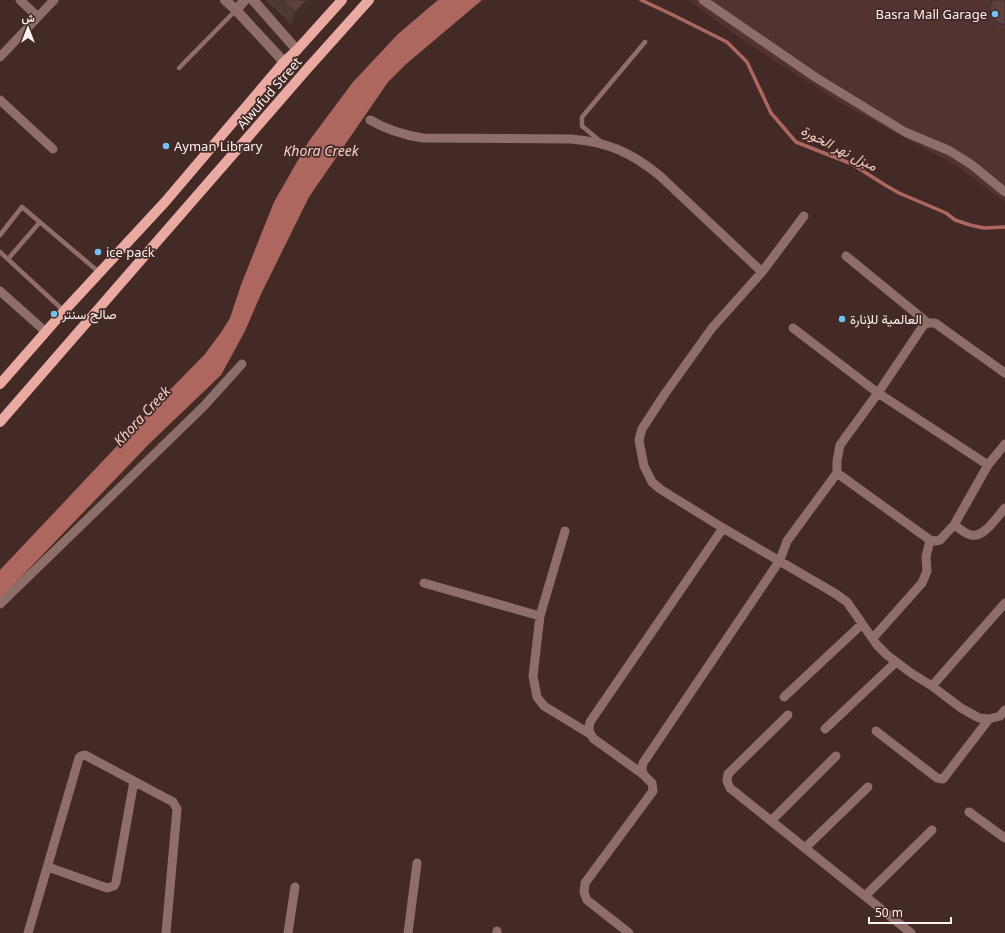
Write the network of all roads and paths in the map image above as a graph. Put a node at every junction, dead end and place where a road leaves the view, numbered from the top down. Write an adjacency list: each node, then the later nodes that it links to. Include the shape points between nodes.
1 (20, 0): 10 (street)
2 (54, 0): 10 (street)
3 (225, 0): 9 (street)
4 (245, 0): 9 (street)
5 (253, 0): 12 (street)
6 (342, 0): 12 (main road, Alwufud Street)
7 (369, 0): 38 (main road, Alwufud Street)
8 (703, 0): 20 (street, via 815,77 905,132 950,151)
9 (236, 10): 14 (street); 15 (lane)
10 (38, 17): 13 (street)
11 (646, 42): 18 (lane, via 582,117 582,126)
12 (297, 50): 14 (main road, Alwufud Street)
13 (0, 57)
14 (284, 62): 27 (main road, Alwufud Street, via 165,202)
15 (179, 68)
16 (0, 100): 19 (street)
17 (370, 120): 18 (street, via 401,134 423,138 571,138)
18 (603, 144): 28 (street, via 633,156 655,171)
19 (53, 148)
20 (1005, 192)
21 (804, 216): 28 (street)
22 (40, 222): 23 (lane, via 22,207); 26 (lane); 27 (lane)
23 (0, 235)
24 (0, 252): 26 (lane)
25 (846, 256): 31 (street)
26 (8, 259): 30 (lane)
27 (100, 272): 30 (main road, Alwufud Street)
28 (762, 272): 44 (street, via 712,328 664,395 642,430 639,440 644,466 652,482)
29 (0, 291): 33 (street)
30 (64, 311): 33 (main road, Alwufud Street)
31 (928, 323): 35 (street, via 935,323); 37 (street, via 922,326)
32 (793, 328): 37 (street)
33 (46, 332): 36 (main road, Alwufud Street)
34 (242, 364): 50 (street, via 203,407)
35 (1003, 368)
36 (0, 384)
37 (878, 392): 40 (street); 41 (street, via 840,445)
38 (0, 422)
39 (1005, 444): 40 (street)
40 (988, 465): 43 (street)
41 (837, 473): 46 (street); 47 (street, via 787,541)
42 (1005, 508): 43 (street, via 982,534 970,535)
43 (954, 525): 46 (street, via 940,540)
44 (723, 528): 47 (street); 62 (street, via 590,722)
45 (565, 531): 51 (street)
46 (930, 540): 53 (street, via 926,557 927,571 922,583)
47 (780, 560): 52 (street, via 836,594 846,602); 64 (street, via 643,763 641,768)
48 (424, 583): 51 (street)
49 (1005, 603): 55 (street)
50 (0, 604)
51 (540, 616): 62 (street, via 533,676 537,697 544,706)
52 (862, 624): 53 (street); 56 (street)
53 (873, 638): 54 (street)
54 (896, 662): 55 (street); 60 (street)
55 (932, 686): 59 (street, via 961,708 979,718)
56 (784, 697)
57 (1005, 710): 59 (street, via 1000,716)
58 (788, 715): 68 (street, via 728,774 730,788)
59 (989, 719): 61 (street, via 943,779 937,778)
60 (825, 729)
61 (876, 731)
62 (590, 734): 64 (street)
63 (836, 756): 68 (street)
64 (644, 775): 80 (street, via 652,783 653,791 585,883 584,892 587,900)
65 (134, 781): 73 (street, via 88,756 79,758); 73 (street, via 114,886 107,888); 77 (street, via 173,802 177,809)
66 (868, 787): 71 (street)
67 (969, 812): 70 (street)
68 (771, 821): 71 (street)
69 (932, 830): 75 (street)
70 (1005, 838)
71 (805, 848): 75 (street)
72 (417, 863): 79 (street)
73 (48, 867): 76 (street)
74 (295, 887): 78 (street)
75 (865, 896): 81 (street)
76 (28, 933)
77 (166, 933)
78 (288, 933)
79 (408, 933)
80 (629, 933)
81 (911, 933)

